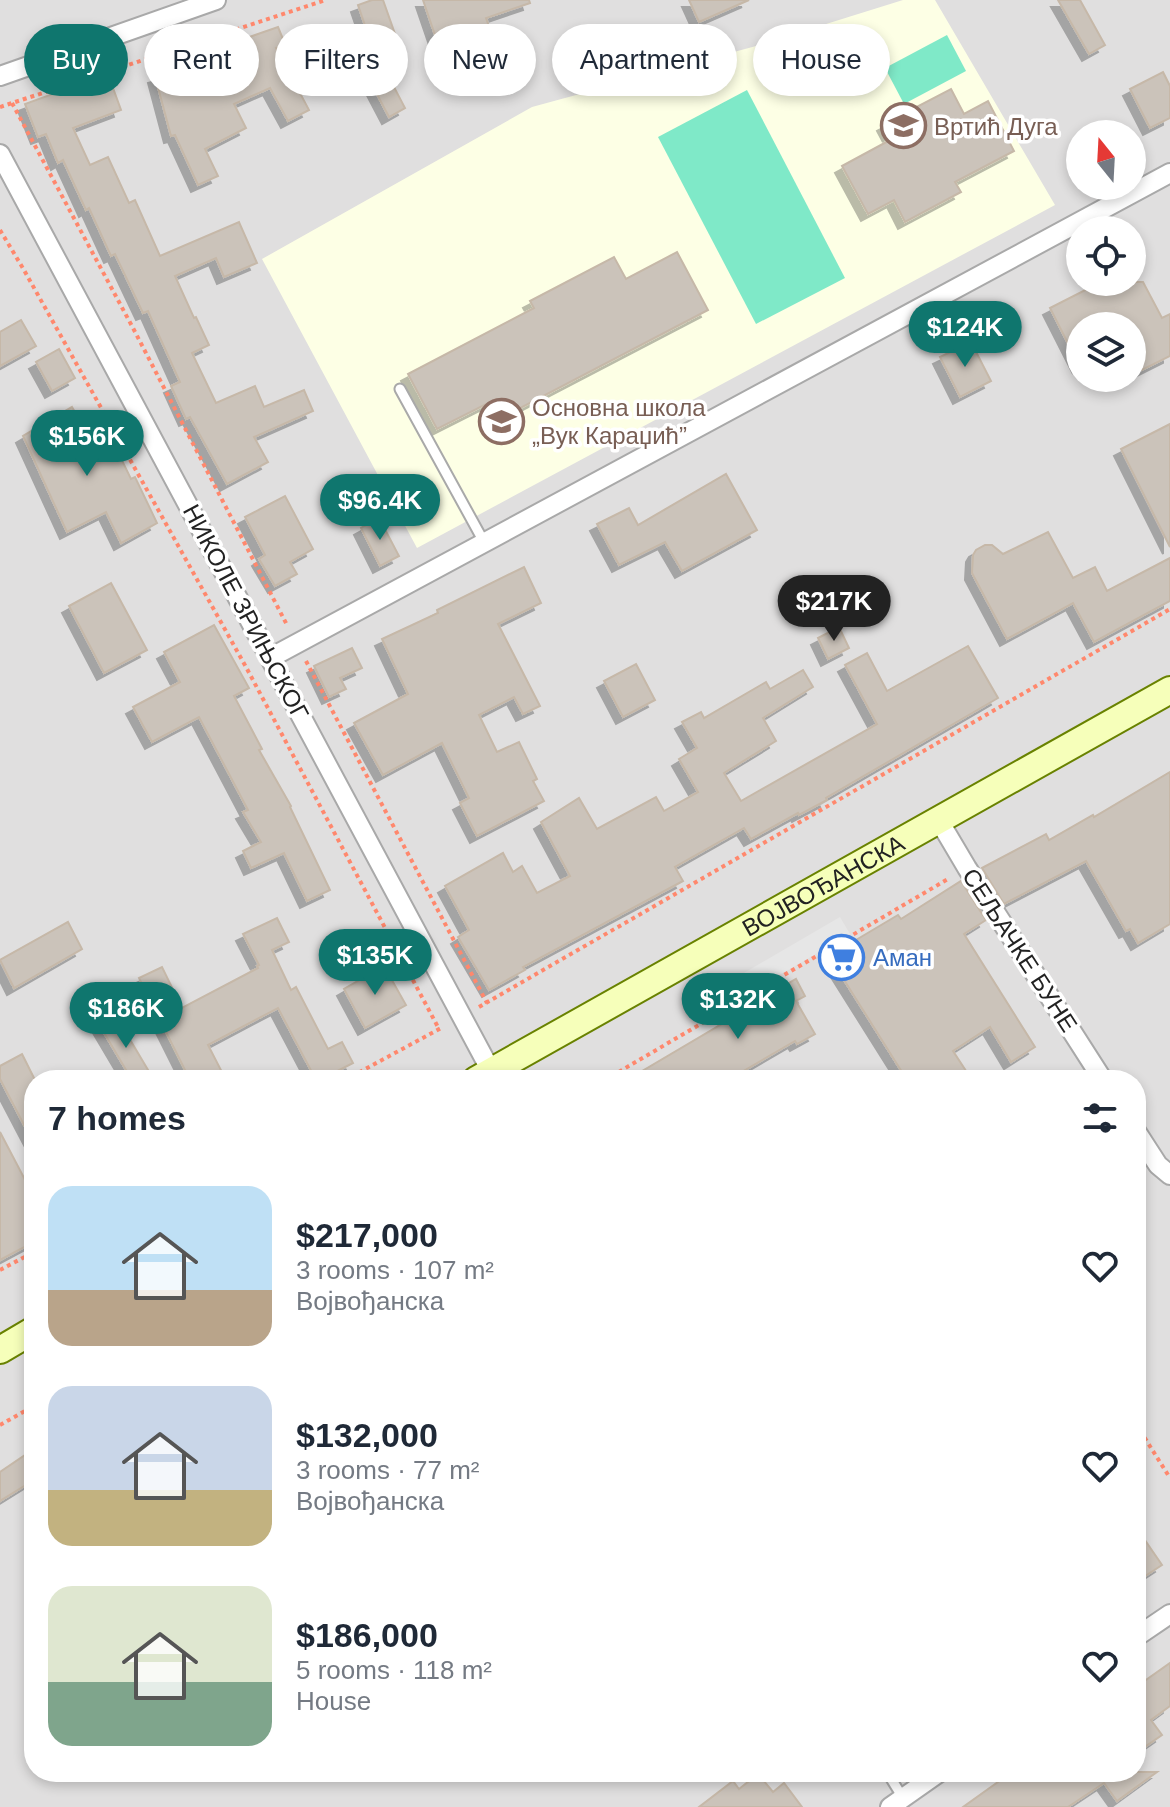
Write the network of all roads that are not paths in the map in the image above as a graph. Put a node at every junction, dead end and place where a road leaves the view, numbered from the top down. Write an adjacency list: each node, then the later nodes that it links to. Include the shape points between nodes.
1 (216, 0): 2 (street)
2 (0, 76)
3 (0, 154): 7 (street, НИКОЛЕ ЗРИЊСКОГ)
4 (1170, 173): 6 (street)
5 (400, 389): 6 (lane)
6 (484, 542): 7 (street)
7 (270, 658): 10 (street, НИКОЛЕ ЗРИЊСКОГ, via 462,1017)
8 (1170, 690): 9 (main road, ВОЈВОЂАНСКА)
9 (938, 819): 11 (main road, ВОЈВОЂАНСКА); 12 (street, СЕЉАЧКЕ БУНЕ)
10 (482, 1070)
11 (495, 1070)
12 (1097, 1070)
13 (1146, 1146): 14 (street)
14 (1170, 1175)
15 (24, 1336): 16 (main road)
16 (0, 1350)
17 (1170, 1614): 18 (street)
18 (1146, 1630)
19 (890, 1782): 21 (lane)
20 (926, 1782): 21 (street)
21 (897, 1802)

